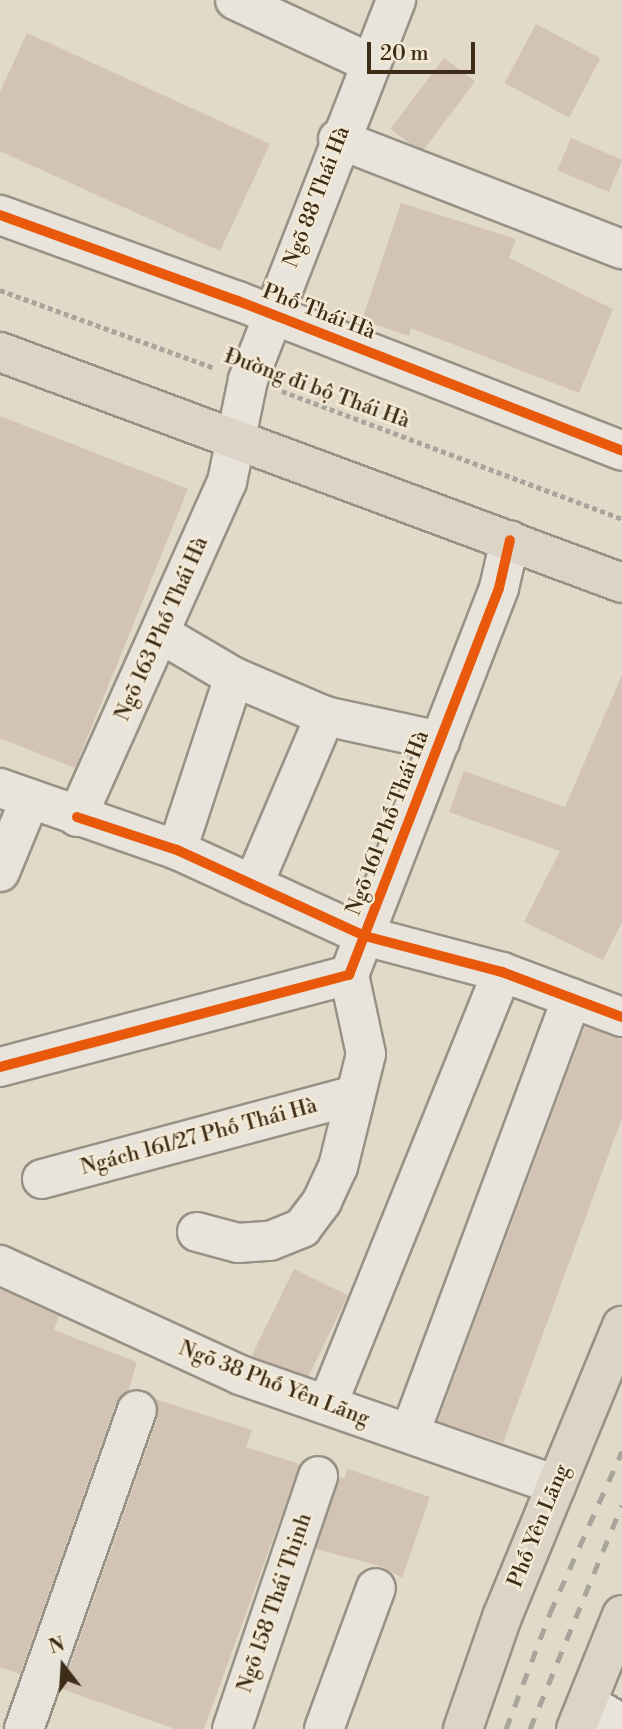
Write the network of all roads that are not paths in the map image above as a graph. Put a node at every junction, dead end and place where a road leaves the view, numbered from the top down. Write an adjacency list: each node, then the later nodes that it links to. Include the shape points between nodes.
1 (235, 0): 3 (street)
2 (396, 0): 3 (street, Ngõ 88 Thái Hà)
3 (368, 62): 4 (street, Ngõ 88 Thái Hà)
4 (338, 139): 6 (street); 7 (street, Ngõ 88 Thái Hà)
5 (0, 215): 7 (street, Phố Thái Hà)
6 (622, 249)
7 (271, 316): 9 (street, Ngõ 88 Thái Hà, via 248,380); 10 (street, Phố Thái Hà)
8 (0, 352): 9 (main road)
9 (235, 438): 11 (main road); 13 (street, Ngõ 163 Phố Thái Hà, via 227,482)
10 (622, 451)
11 (510, 540): 12 (main road); 16 (street, Ngõ 161 Phố Thái Hà, via 499,588)
12 (622, 583)
13 (161, 634): 14 (street); 18 (street, Ngõ 163 Phố Thái Hà)
14 (234, 677): 15 (street); 19 (street)
15 (325, 716): 16 (street); 21 (street)
16 (440, 741): 22 (street, Ngõ 161 Phố Thái Hà)
17 (15, 794): 18 (street); 20 (street)
18 (77, 817): 19 (street)
19 (177, 850): 21 (street)
20 (0, 872)
21 (253, 886): 22 (street)
22 (365, 936): 23 (street); 24 (street, Ngõ 161 Phố Thái Hà)
23 (502, 972): 25 (street); 33 (street)
24 (349, 975): 27 (street); 28 (street, Ngách 161/27 Phố Thái Hà, via 366,1055)
25 (572, 998): 26 (street); 35 (street)
26 (622, 1017)
27 (0, 1067)
28 (355, 1095): 29 (street, Ngách 161/27 Phố Thái Hà); 30 (street, Ngách 161/27 Phố Thái Hà, via 338,1167 302,1228 270,1241 238,1244)
29 (42, 1179)
30 (197, 1232)
31 (0, 1265): 33 (street, Ngõ 38 Phố Yên Lãng, via 240,1376)
32 (622, 1326): 37 (main road, Phố Yên Lãng)
33 (328, 1403): 37 (street, Ngõ 38 Phố Yên Lãng, via 408,1438)
34 (137, 1410): 42 (street)
35 (416, 1416)
36 (318, 1476): 43 (street, Ngõ 158 Thái Thịnh)
37 (556, 1485): 45 (main road, Phố Yên Lãng)
38 (376, 1588): 44 (street)
39 (622, 1615): 40 (main road)
40 (582, 1716): 41 (street)
41 (622, 1724)
42 (23, 1729)
43 (232, 1729)
44 (324, 1729)
45 (463, 1729)

